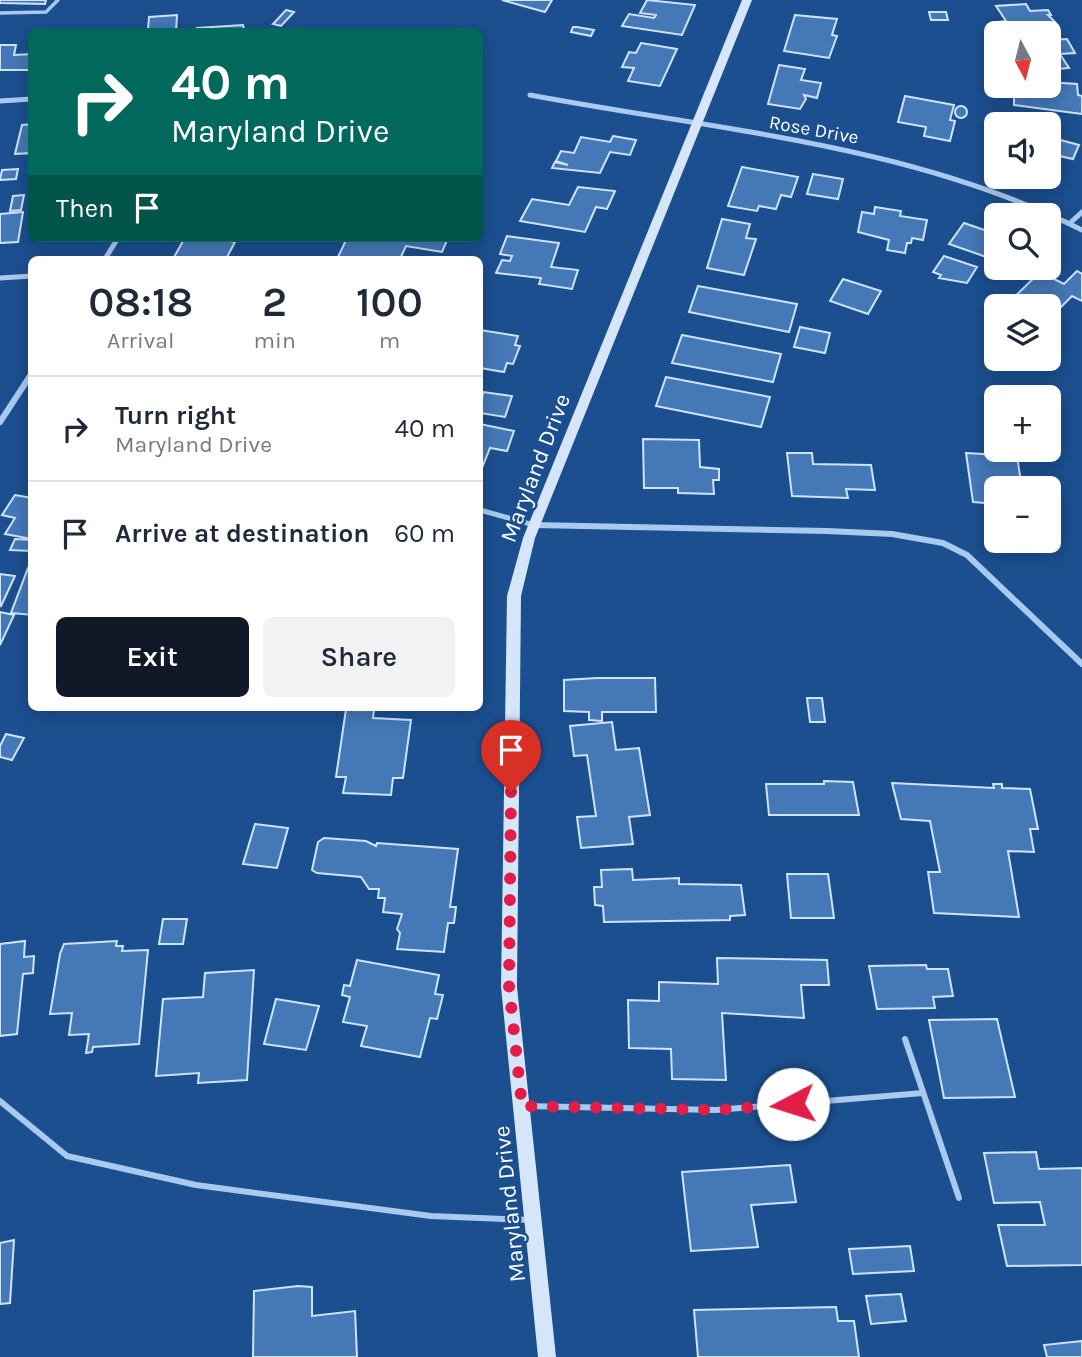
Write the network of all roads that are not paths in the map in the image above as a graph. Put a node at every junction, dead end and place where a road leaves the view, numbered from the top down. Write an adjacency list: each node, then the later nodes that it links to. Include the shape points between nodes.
1 (58, 0): 3 (lane, via 46,12)
2 (747, 0): 7 (street, Maryland Drive)
3 (0, 13)
4 (530, 95): 7 (street, Rose Drive)
5 (28, 99): 6 (street)
6 (0, 101)
7 (696, 125): 9 (street, Rose Drive, via 839,148 941,172 1035,205); 16 (street, Maryland Drive)
8 (1082, 212): 9 (street)
9 (1070, 223): 10 (street, Rose Drive)
10 (1082, 230)
11 (28, 276): 12 (street)
12 (0, 278)
13 (28, 379): 14 (street)
14 (0, 422)
15 (483, 511): 16 (lane)
16 (534, 525): 17 (street, via 827,531 892,534 943,543 967,555); 21 (street, Maryland Drive, via 514,596 509,986)
17 (1082, 664)
18 (905, 1039): 19 (lane)
19 (923, 1093): 21 (lane, via 716,1110); 22 (lane)
20 (0, 1101): 23 (lane, via 67,1156 209,1186 431,1216)
21 (522, 1106): 23 (street, Maryland Drive)
22 (959, 1198)
23 (533, 1220): 24 (street, Maryland Drive)
24 (547, 1357)

